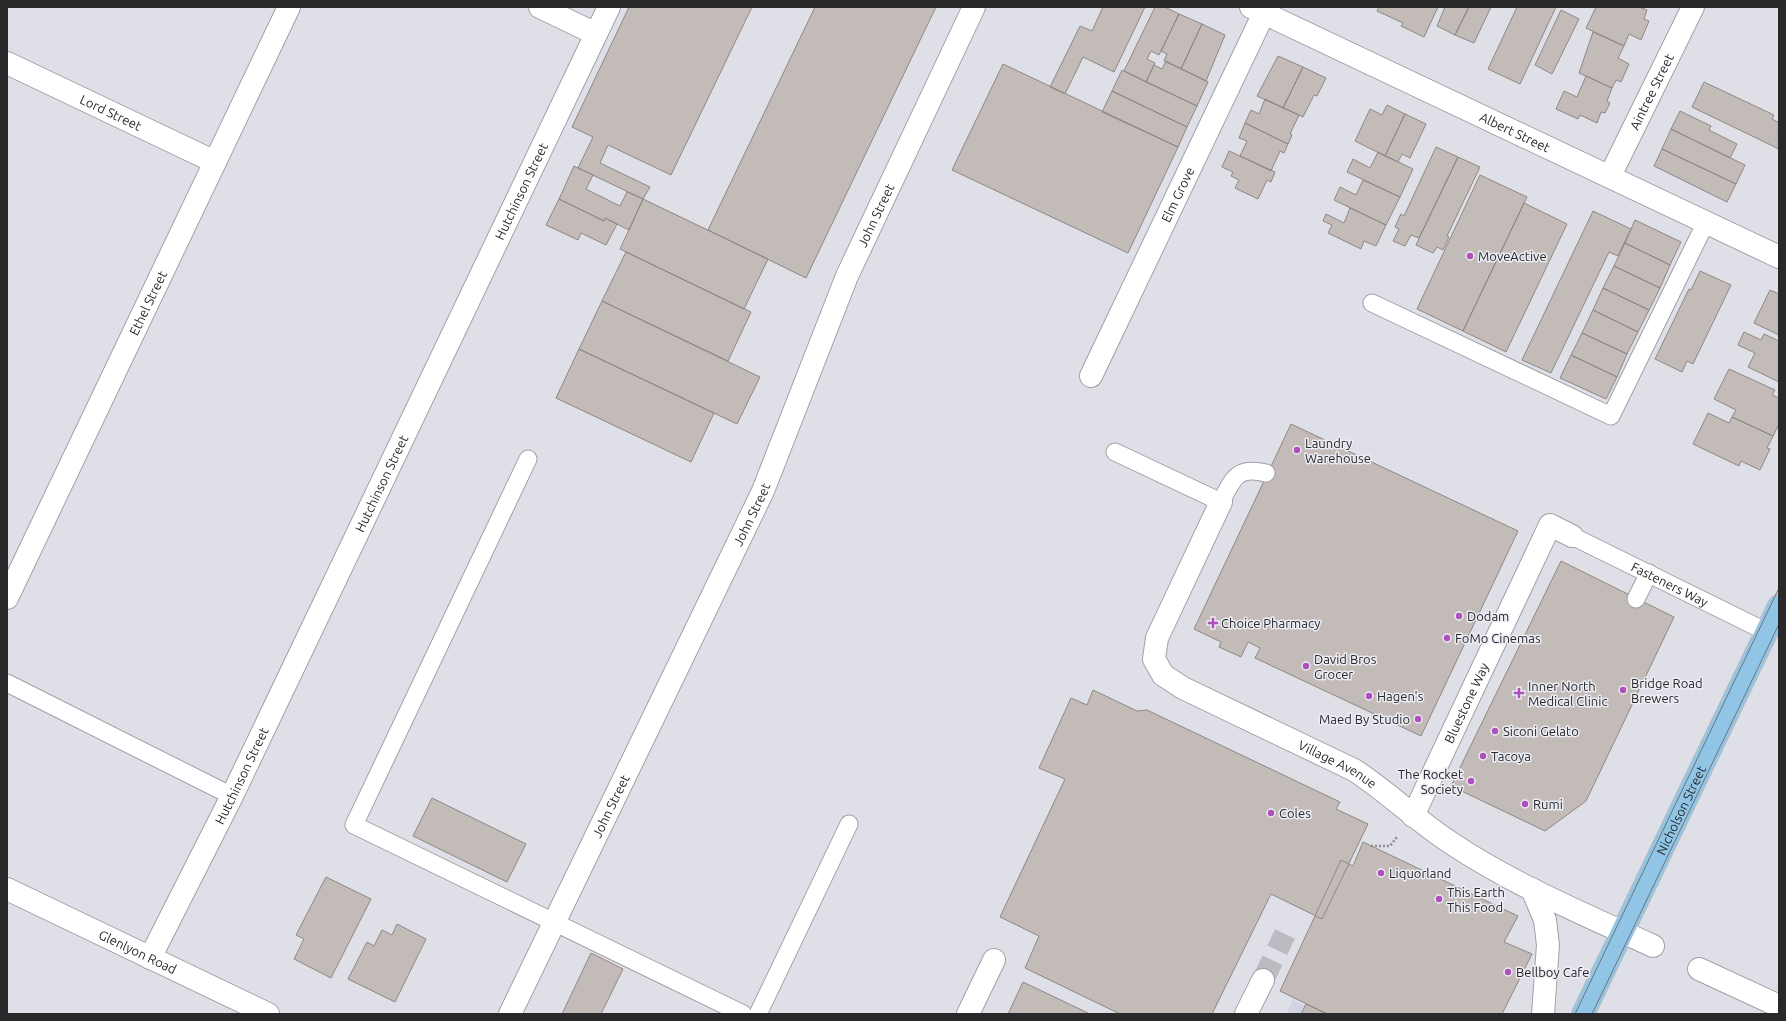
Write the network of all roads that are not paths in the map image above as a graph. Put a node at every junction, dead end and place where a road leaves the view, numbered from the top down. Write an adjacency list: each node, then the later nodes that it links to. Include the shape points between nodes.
1 (289, 7): 9 (street, Ethel Street)
2 (540, 7): 7 (street)
3 (609, 7): 7 (street, Hutchinson Street)
4 (974, 7): 31 (street, John Street, via 847,276 763,491)
5 (1693, 7): 10 (street, Aintree Street)
6 (1258, 10): 10 (street, Albert Street); 14 (street, Elm Grove)
7 (596, 34): 26 (street, Hutchinson Street)
8 (7, 63): 9 (street, Lord Street)
9 (215, 162): 21 (street, Ethel Street)
10 (1610, 176): 11 (street, Albert Street)
11 (1706, 222): 12 (street, Albert Street); 13 (lane, via 1611,416)
12 (1779, 257)
13 (1372, 303)
14 (1091, 376)
15 (1115, 452): 18 (lane)
16 (528, 459): 31 (lane, via 354,825)
17 (1266, 474): 18 (lane, via 1253,470 1239,473)
18 (1221, 502): 27 (street, Village Avenue, via 1157,638 1154,658 1163,675 1183,688 1354,770 1374,782)
19 (1572, 536): 20 (lane, Fasteners Way); 27 (street, Bluestone Way, via 1550,526)
20 (1649, 573): 22 (lane); 24 (lane, Fasteners Way)
21 (7, 598)
22 (1636, 599)
23 (1779, 606): 24 (main road, Nicholson Street)
24 (1767, 632): 32 (main road, Nicholson Street)
25 (7, 683): 26 (lane)
26 (232, 796): 34 (street, Hutchinson Street)
27 (1413, 816): 30 (street, Village Avenue, via 1487,866)
28 (849, 824): 42 (lane)
29 (7, 889): 34 (street, Glenlyon Road)
30 (1532, 889): 32 (street, Village Avenue); 45 (street, via 1545,920 1548,946)
31 (554, 922): 40 (street, John Street); 41 (lane)
32 (1622, 932): 33 (street, Village Avenue); 46 (main road, Nicholson Street)
33 (1652, 946)
34 (150, 958): 39 (street, Glenlyon Road)
35 (994, 960): 43 (street)
36 (1699, 969): 38 (street)
37 (1263, 980): 44 (street)
38 (1779, 1006)
39 (268, 1014)
40 (510, 1014)
41 (743, 1014)
42 (758, 1014)
43 (968, 1014)
44 (1246, 1014)
45 (1543, 1014)
46 (1583, 1014)

